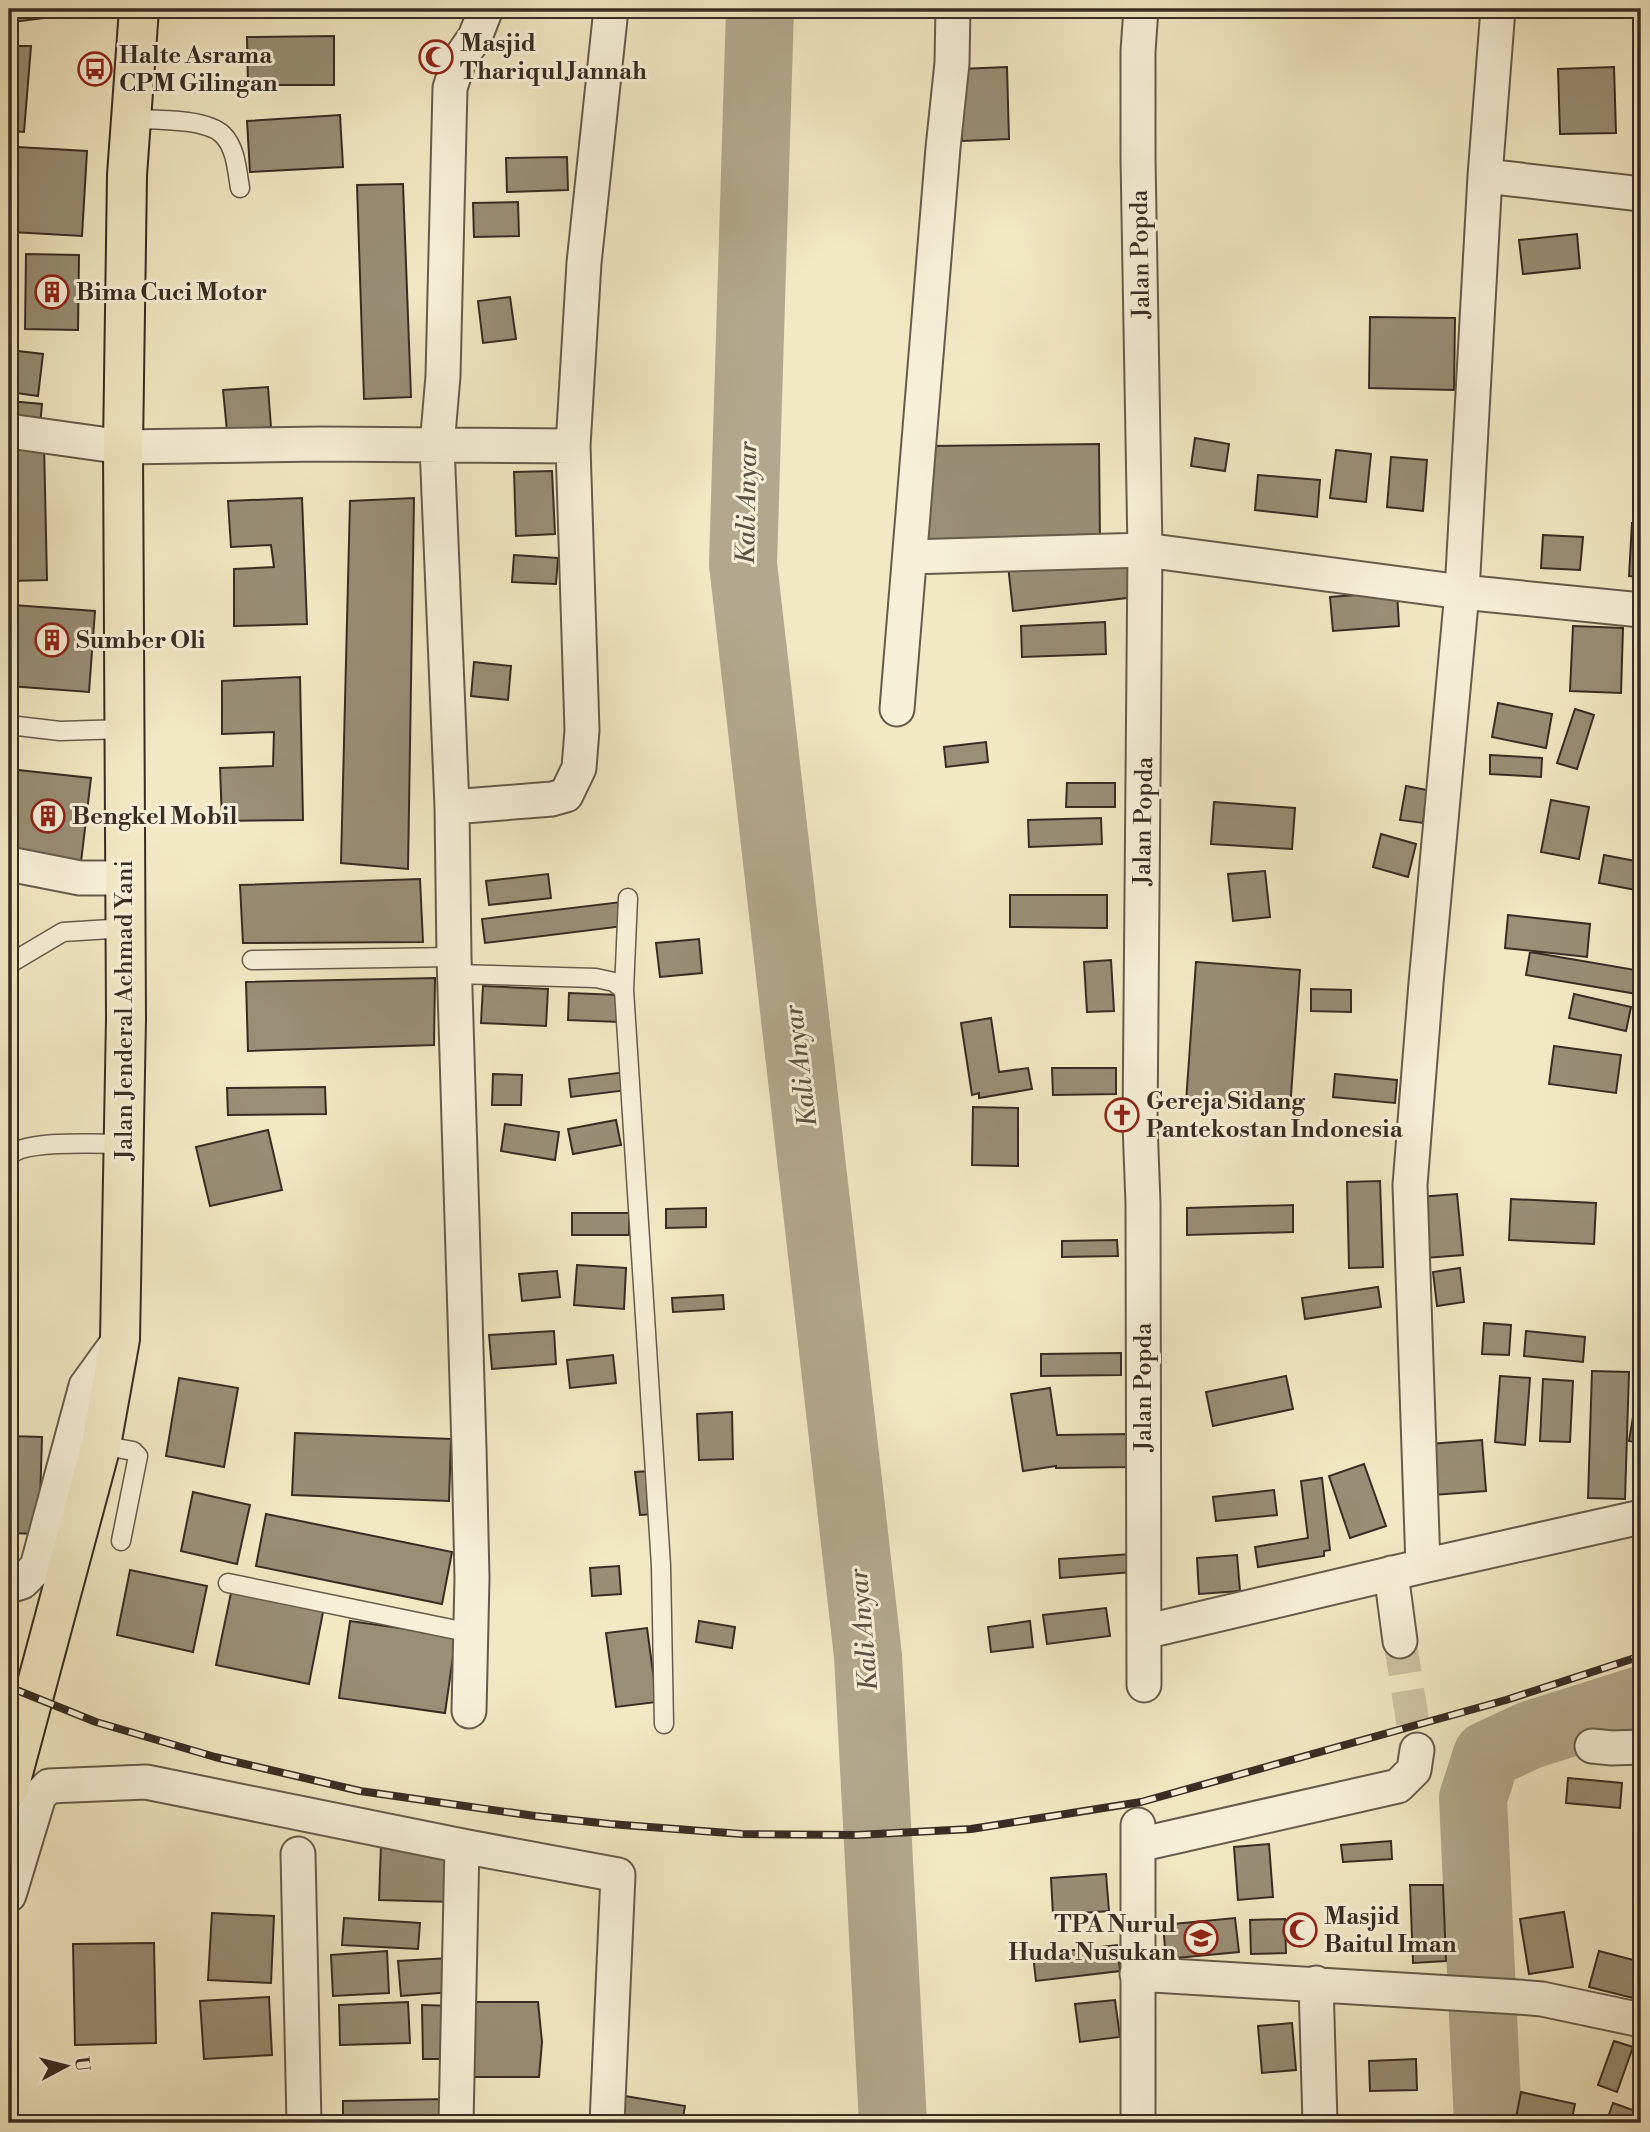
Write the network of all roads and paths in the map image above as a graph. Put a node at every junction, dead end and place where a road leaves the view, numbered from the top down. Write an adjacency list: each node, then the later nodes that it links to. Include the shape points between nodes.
1 (139, 9): 7 (main road, Jalan Jenderal Achmad Yani)
2 (486, 9): 12 (street, via 450,88)
3 (611, 9): 13 (street, via 584,263)
4 (953, 9): 16 (street)
5 (1141, 9): 15 (street, Jalan Popda, via 1138,159)
6 (1498, 9): 8 (street)
7 (130, 118): 9 (lane, via 203,124 223,135 235,158); 14 (main road, Jalan Jenderal Achmad Yani)
8 (1485, 176): 10 (street); 17 (street)
9 (240, 188)
10 (1641, 194)
11 (9, 431): 14 (street)
12 (437, 446): 13 (street); 14 (street); 22 (street)
13 (573, 446): 22 (street, via 582,730 579,768 566,795)
14 (123, 447): 21 (main road, Jalan Jenderal Achmad Yani)
15 (1145, 550): 16 (street); 17 (street); 41 (street, Jalan Popda, via 1140,1124)
16 (910, 557): 19 (street)
17 (1462, 592): 18 (street); 37 (street, via 1410,1185)
18 (1641, 610)
19 (897, 709)
20 (9, 725): 21 (lane, via 60,731)
21 (124, 729): 24 (main road, Jalan Jenderal Achmad Yani)
22 (452, 807): 29 (street)
23 (9, 864): 24 (street, via 80,878)
24 (124, 878): 26 (main road, Jalan Jenderal Achmad Yani)
25 (628, 898): 30 (lane)
26 (126, 928): 28 (lane, via 64,932); 31 (main road, Jalan Jenderal Achmad Yani)
27 (252, 960): 29 (lane)
28 (9, 964)
29 (455, 965): 30 (lane, via 596,978); 42 (street)
30 (624, 990): 46 (lane, via 661,1566)
31 (124, 1144): 32 (lane, via 59,1143 17,1150); 33 (main road, Jalan Jenderal Achmad Yani)
32 (9, 1157)
33 (120, 1339): 34 (main road, Jalan Jenderal Achmad Yani); 40 (street, via 86,1386 37,1567 22,1582)
34 (101, 1445): 36 (lane, via 138,1456); 50 (main road, Jalan Jenderal Achmad Yani)
35 (1641, 1517): 37 (street)
36 (121, 1541)
37 (1423, 1566): 38 (street)
38 (1391, 1573): 41 (street); 43 (street)
39 (228, 1583): 42 (lane)
40 (9, 1586)
41 (1144, 1632): 44 (street, Jalan Popda)
42 (471, 1633): 45 (street)
43 (1400, 1641)
44 (1144, 1685)
45 (469, 1711)
46 (664, 1724)
47 (1592, 1746): 48 (street)
48 (1641, 1747)
49 (1417, 1750): 54 (street, via 1414,1770 1398,1786 1138,1834)
50 (9, 1788)
51 (462, 1846): 53 (street, via 146,1782 49,1786 39,1796); 58 (street); 59 (street, via 618,1875)
52 (298, 1854): 57 (street)
53 (9, 1895)
54 (1137, 1974): 55 (street); 60 (street)
55 (1316, 1983): 56 (street, via 1542,1999); 61 (street)
56 (1641, 2020)
57 (304, 2123)
58 (456, 2123)
59 (607, 2123)
60 (1138, 2123)
61 (1320, 2123)

